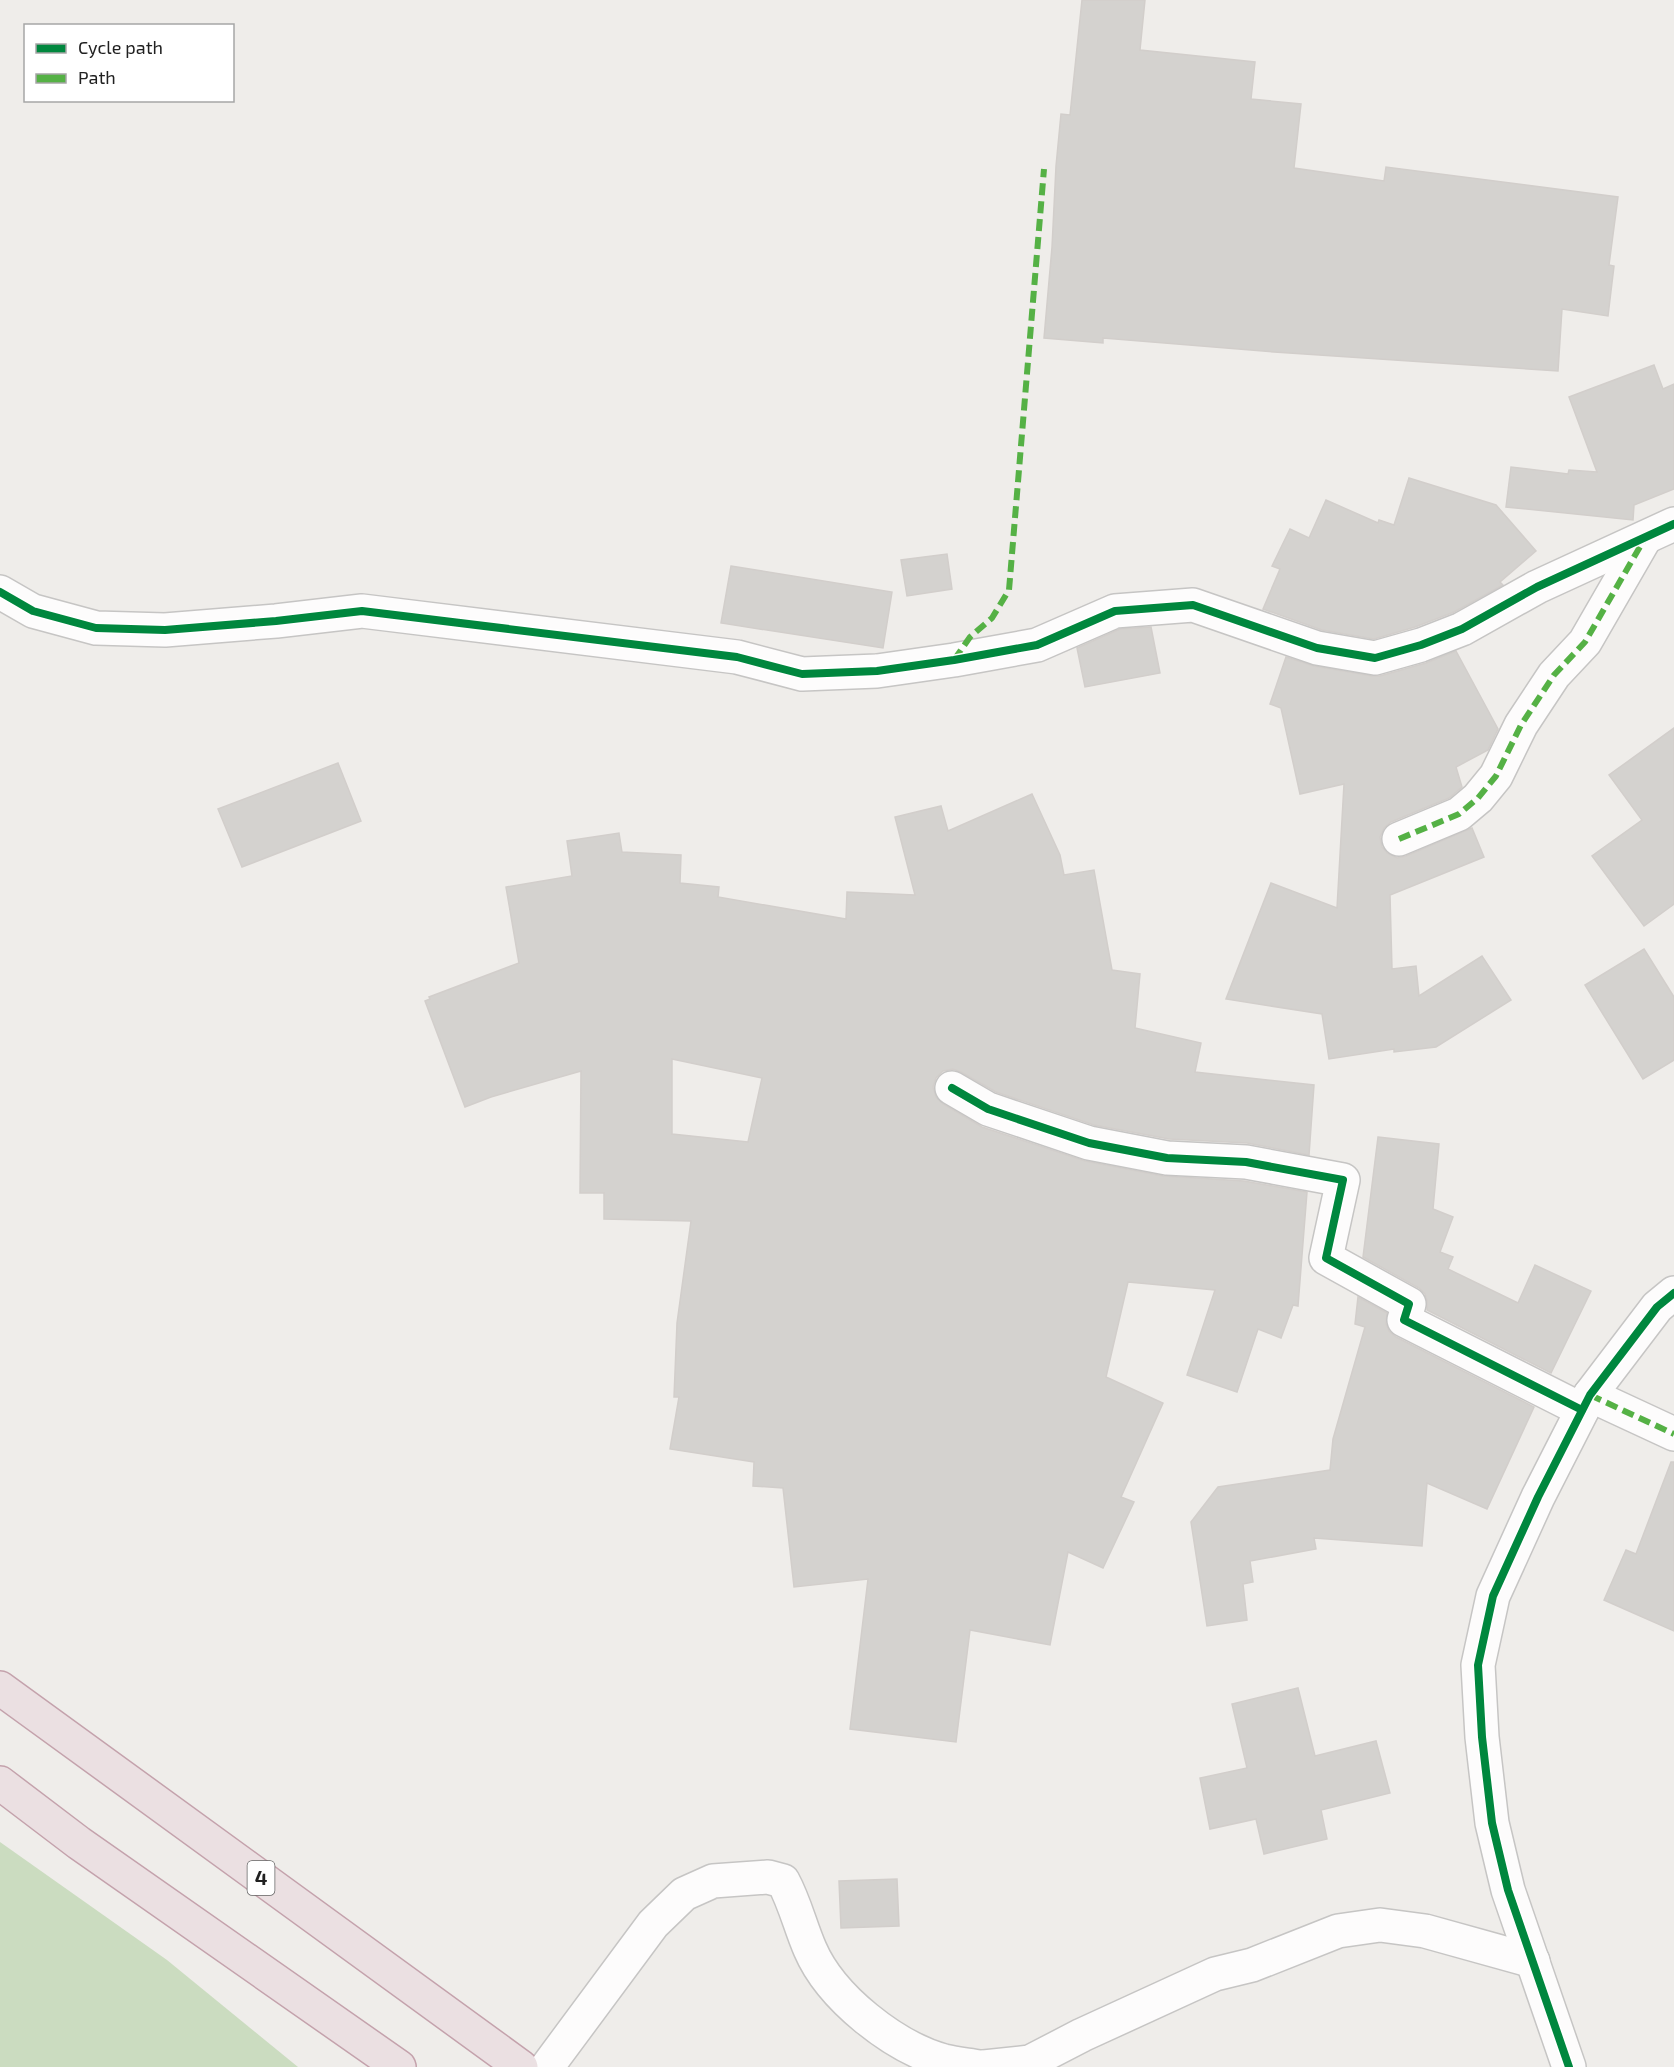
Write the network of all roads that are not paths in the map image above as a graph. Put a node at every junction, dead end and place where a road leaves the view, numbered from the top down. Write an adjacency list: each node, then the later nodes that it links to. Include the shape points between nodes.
1 (1674, 524): 2 (street)
2 (1645, 538): 3 (street, via 1537,587 1462,629 1375,658 1317,648 1193,605 1115,611 1037,645 954,660 877,671 802,674 737,657 362,611 165,630 96,628 33,611); 4 (street, via 1585,642 1554,675 1521,724 1496,776 1459,814)
3 (0, 592)
4 (1399, 839)
5 (952, 1088): 7 (street, via 988,1109 1089,1143 1167,1158 1246,1162 1343,1180 1326,1257 1409,1304 1404,1320)
6 (1674, 1293): 7 (street, via 1657,1307)
7 (1586, 1402): 8 (street); 11 (street, via 1493,1596 1478,1665 1492,1824 1508,1890)
8 (1674, 1434)
9 (0, 1688): 13 (highway, 4)
10 (0, 1784): 12 (highway)
11 (1533, 1961): 15 (street, via 1425,1931 1380,1925 1338,1931 1252,1965 1215,1974 1030,2062); 16 (street)
12 (399, 2067)
13 (521, 2067)
14 (547, 2067): 15 (street, via 653,1924 684,1894 713,1881 768,1877 783,1881 810,1951 832,1985 861,2016 912,2048 944,2061)
15 (982, 2067)
16 (1569, 2067)

